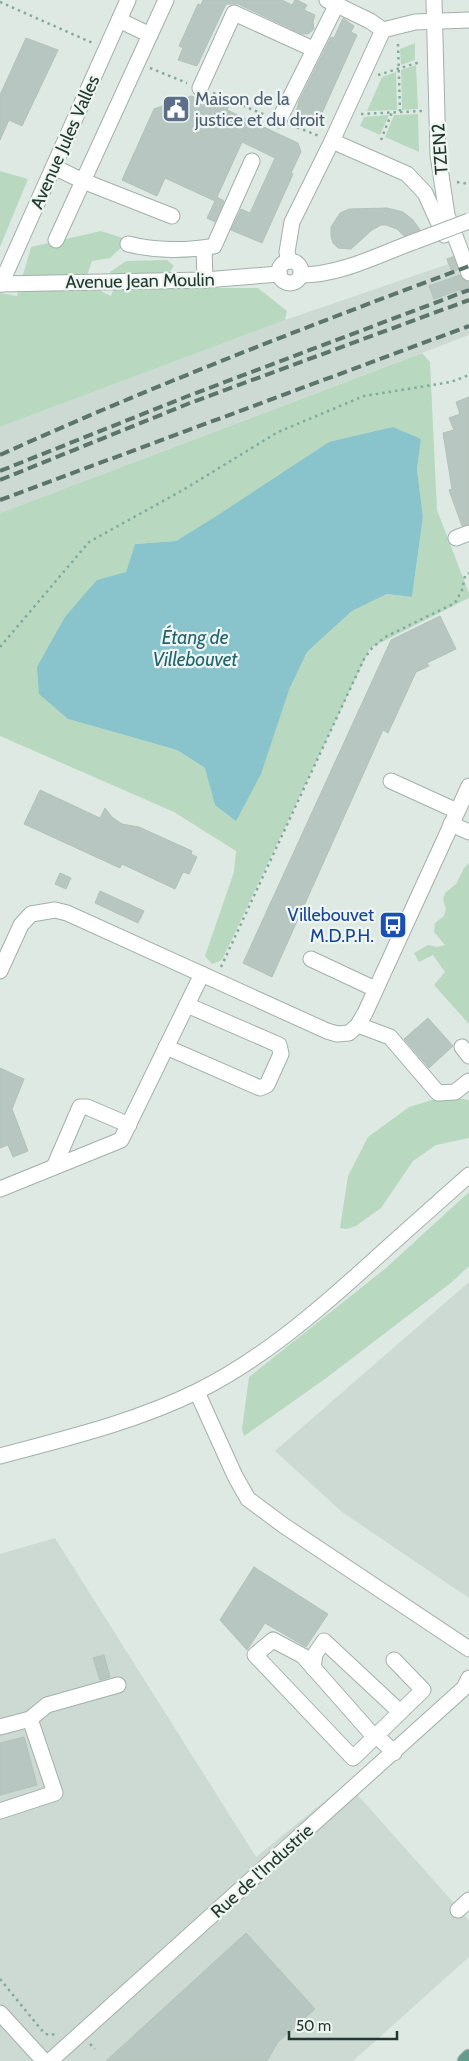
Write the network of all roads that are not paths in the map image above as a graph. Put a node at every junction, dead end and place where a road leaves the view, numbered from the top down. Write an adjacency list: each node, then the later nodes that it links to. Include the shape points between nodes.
1 (128, 0): 5 (street, Avenue Jules Valles)
2 (166, 0): 9 (street)
3 (434, 0): 7 (street, TZEN2)
4 (332, 2): 8 (street); 10 (street)
5 (119, 20): 9 (street); 15 (street, Avenue Jules Valles)
6 (469, 20): 7 (street)
7 (434, 21): 8 (street); 24 (street, TZEN2, via 438,155 447,215)
8 (383, 30): 13 (street)
9 (150, 34): 16 (street)
10 (313, 49): 11 (street, via 234,13); 12 (street)
11 (200, 88)
12 (279, 120)
13 (332, 141): 22 (street, via 407,174 424,193); 23 (street, via 292,222 287,252)
14 (252, 161): 21 (street, via 214,246)
15 (54, 167): 16 (street); 28 (street, Avenue Jules Valles)
16 (82, 181): 17 (street); 19 (street)
17 (172, 216)
18 (469, 221): 26 (street, bridge, via 348,267 317,275)
19 (56, 240)
20 (128, 244): 21 (street, via 146,249)
21 (204, 248): 27 (street)
22 (453, 256)
23 (289, 261): 25 (street, via 281,266); 26 (street, via 298,264)
24 (469, 273)
25 (279, 274): 26 (street, via 288,283 297,281); 27 (street, Avenue Jean Moulin)
26 (301, 275)
27 (205, 280): 28 (street, Avenue Jean Moulin)
28 (1, 284)
29 (391, 781): 31 (street)
30 (469, 786): 31 (street)
31 (454, 817): 32 (street); 36 (street)
32 (469, 832)
33 (311, 958): 36 (street)
34 (0, 971): 35 (street, via 21,925 31,914 55,910)
35 (202, 974): 37 (street); 38 (street, via 327,1031 337,1034)
36 (375, 989): 38 (street)
37 (187, 1005): 39 (street); 39 (street, via 279,1045 281,1054 267,1086 260,1088)
38 (354, 1029): 40 (street, via 390,1037 438,1094 456,1092)
39 (166, 1047): 41 (street)
40 (469, 1081)
41 (129, 1125): 42 (street, via 120,1140); 42 (street, via 80,1107)
42 (54, 1167): 44 (street)
43 (469, 1175): 45 (street, via 285,1337 234,1372)
44 (0, 1189)
45 (197, 1392): 46 (street, via 116,1424); 47 (street, via 248,1499)
46 (0, 1456)
47 (469, 1649)
48 (394, 1660): 52 (street, via 423,1690)
49 (314, 1668): 52 (street, via 315,1654 324,1641); 55 (street); 55 (street, via 302,1656 273,1640 255,1656 353,1758)
50 (469, 1678): 56 (street, Rue de l'Industrie, via 464,1688)
51 (118, 1685): 53 (street, via 47,1705)
52 (400, 1712): 55 (street)
53 (30, 1719): 54 (street); 57 (street, via 55,1793)
54 (0, 1727)
55 (376, 1736): 56 (street)
56 (394, 1752): 61 (street, Rue de l'Industrie)
57 (0, 1811)
58 (0, 2013): 60 (street)
59 (469, 2058): 62 (main road)
60 (44, 2061)
61 (50, 2061)
62 (465, 2061)

